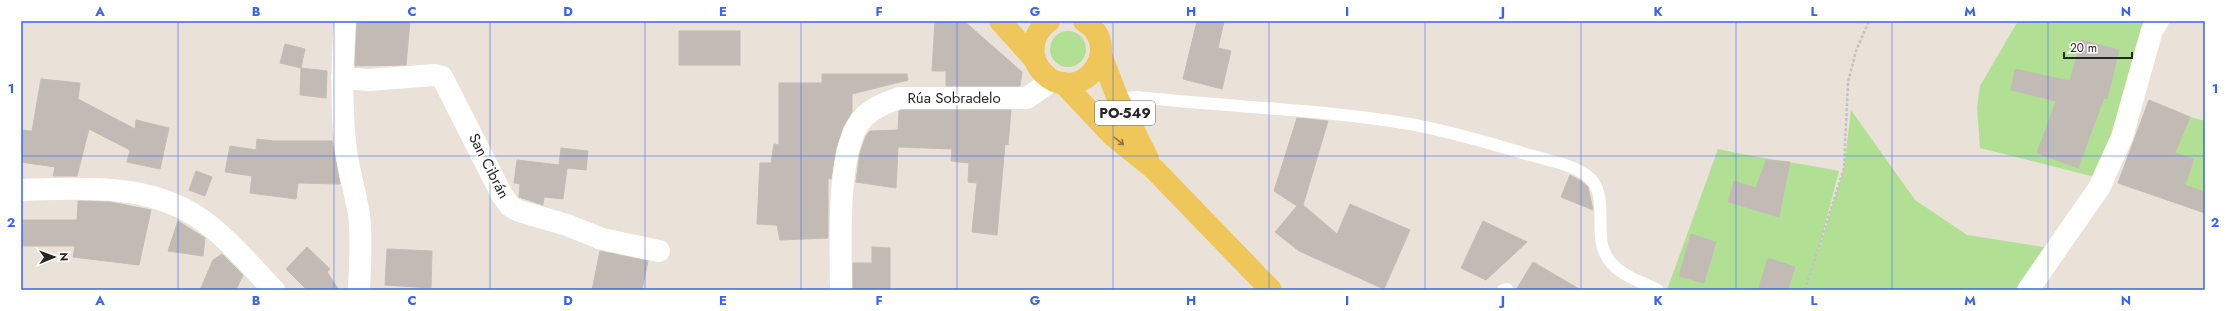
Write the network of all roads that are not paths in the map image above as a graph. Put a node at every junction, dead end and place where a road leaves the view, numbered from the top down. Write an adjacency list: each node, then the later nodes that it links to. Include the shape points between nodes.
1 (345, 21): 8 (street)
2 (1000, 21): 7 (main road, PO-549)
3 (1049, 21): 7 (main road, via 1036,37 1033,48)
4 (1084, 21): 6 (main road, PO-549, via 1099,35)
5 (2158, 21): 19 (street, via 2152,30 2122,137 2099,188)
6 (1101, 55): 9 (main road, via 1098,65 1083,80 1073,83); 10 (main road, PO-549)
7 (1035, 60): 9 (main road, PO-549, via 1045,75)
8 (342, 78): 13 (street, San Cibrán, via 368,80 435,75 442,77 510,206 602,239); 15 (street, via 345,144 359,215)
9 (1058, 82): 11 (main road, PO-549, one-way to 11, via 1113,136); 16 (street, Rúa Sobradelo, via 1027,98 899,98 879,105 863,117 849,145 843,176)
10 (1118, 99): 11 (main road, PO-549); 18 (lane, via 1137,97 1367,118 1412,125 1573,168 1586,174 1596,184 1599,195 1601,241 1609,261 1617,269)
11 (1154, 169): 17 (main road, PO-549)
12 (21, 190): 14 (street, via 112,190 147,195 173,203 198,217 219,235)
13 (659, 251)
14 (274, 290)
15 (360, 290)
16 (841, 290)
17 (1271, 290)
18 (1658, 290)
19 (2028, 290)

